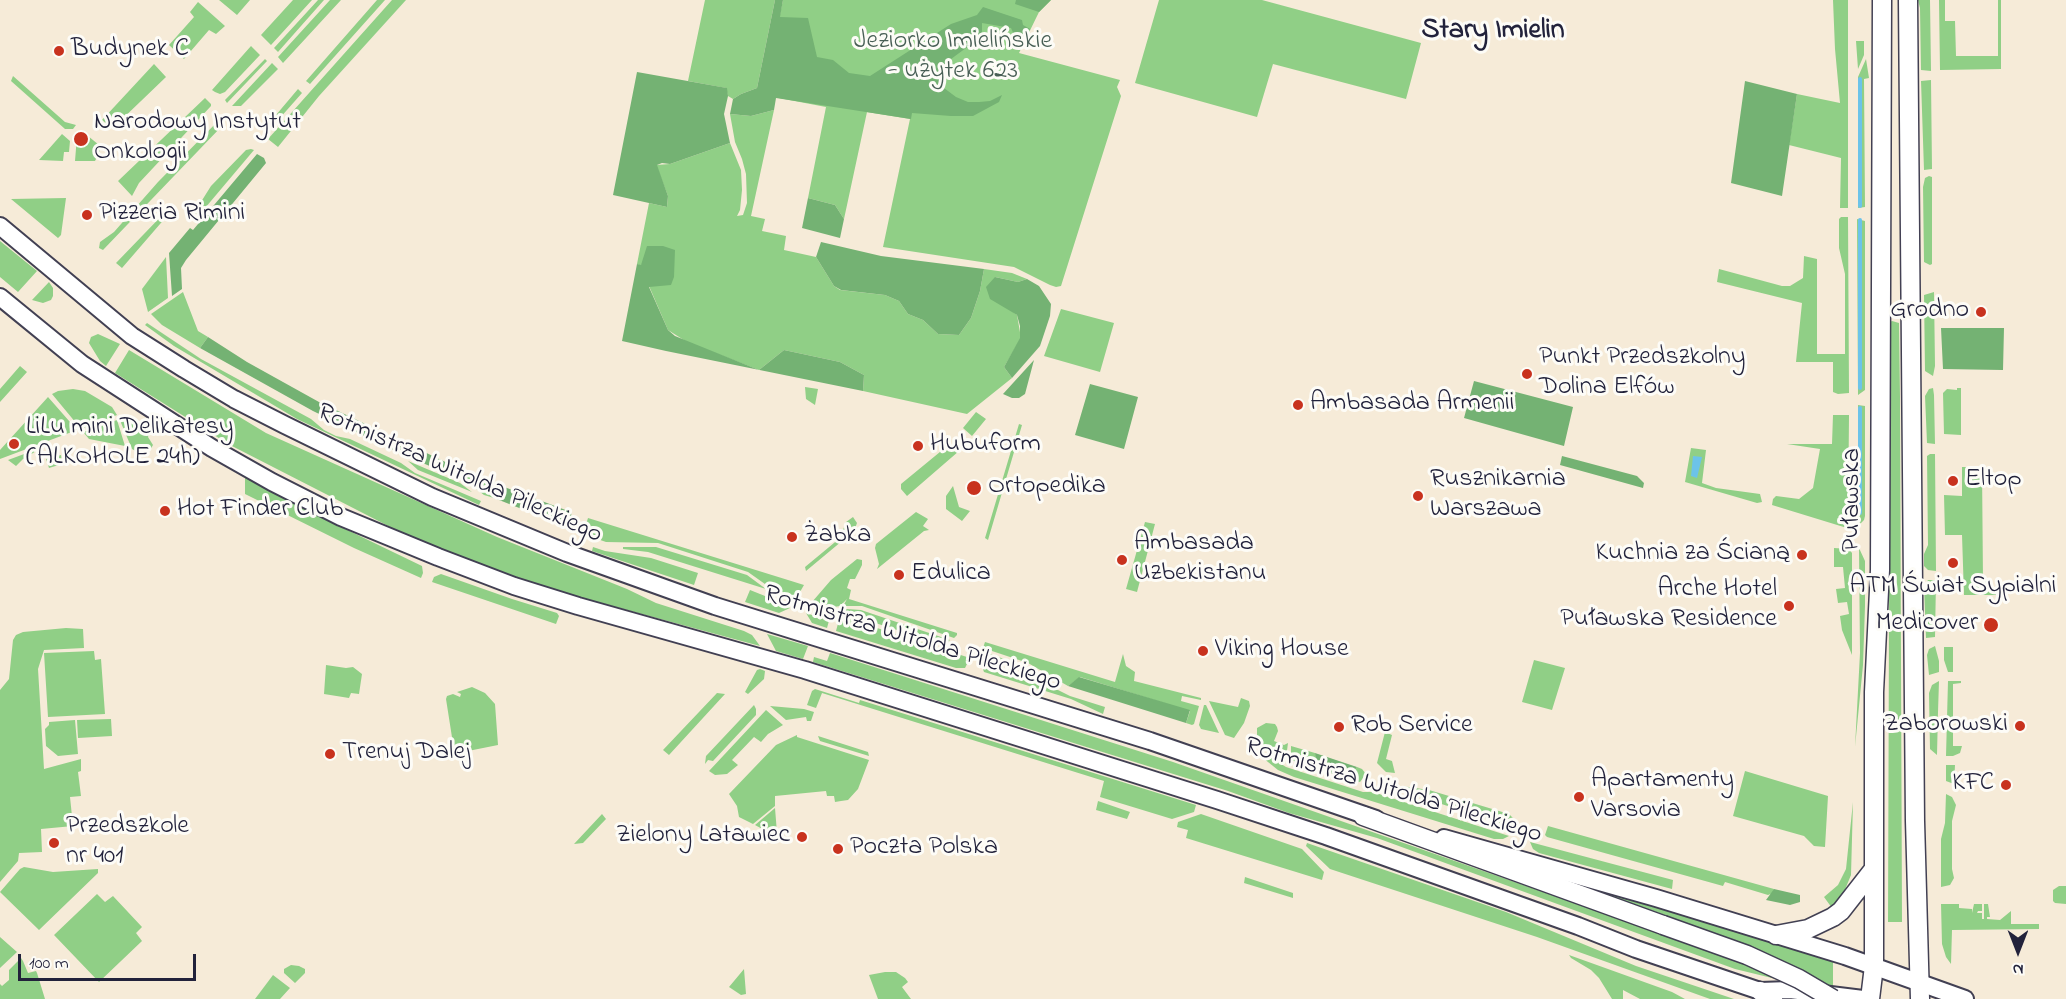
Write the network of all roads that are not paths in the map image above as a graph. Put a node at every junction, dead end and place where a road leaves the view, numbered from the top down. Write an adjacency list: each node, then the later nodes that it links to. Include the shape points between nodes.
1 (1882, 0): 6 (main road, Puławska, via 1880,560 1874,692)
2 (1908, 0): 9 (main road)
3 (0, 226): 5 (main road, Rotmistrza Witolda Pileckiego, via 132,336 184,369 234,399 432,497 567,553 716,606 1140,738)
4 (0, 297): 10 (main road, via 82,364 212,448 341,517 438,557 578,606 805,670 1217,800)
5 (1363, 816): 7 (main road, Rotmistrza Witolda Pileckiego); 11 (main road, bridge, via 1747,954)
6 (1873, 870): 7 (main road, via 1841,911 1826,922); 8 (main road, Puławska)
7 (1776, 935): 8 (main road, Rotmistrza Witolda Pileckiego)
8 (1874, 966): 9 (main road, Rotmistrza Witolda Pileckiego); 13 (main road, Puławska)
9 (1920, 991): 14 (main road, Rotmistrza Witolda Pileckiego)
10 (1767, 995): 12 (main road, via 1790,990)
11 (1833, 999)
12 (1863, 999)
13 (1870, 999)
14 (1965, 999)

